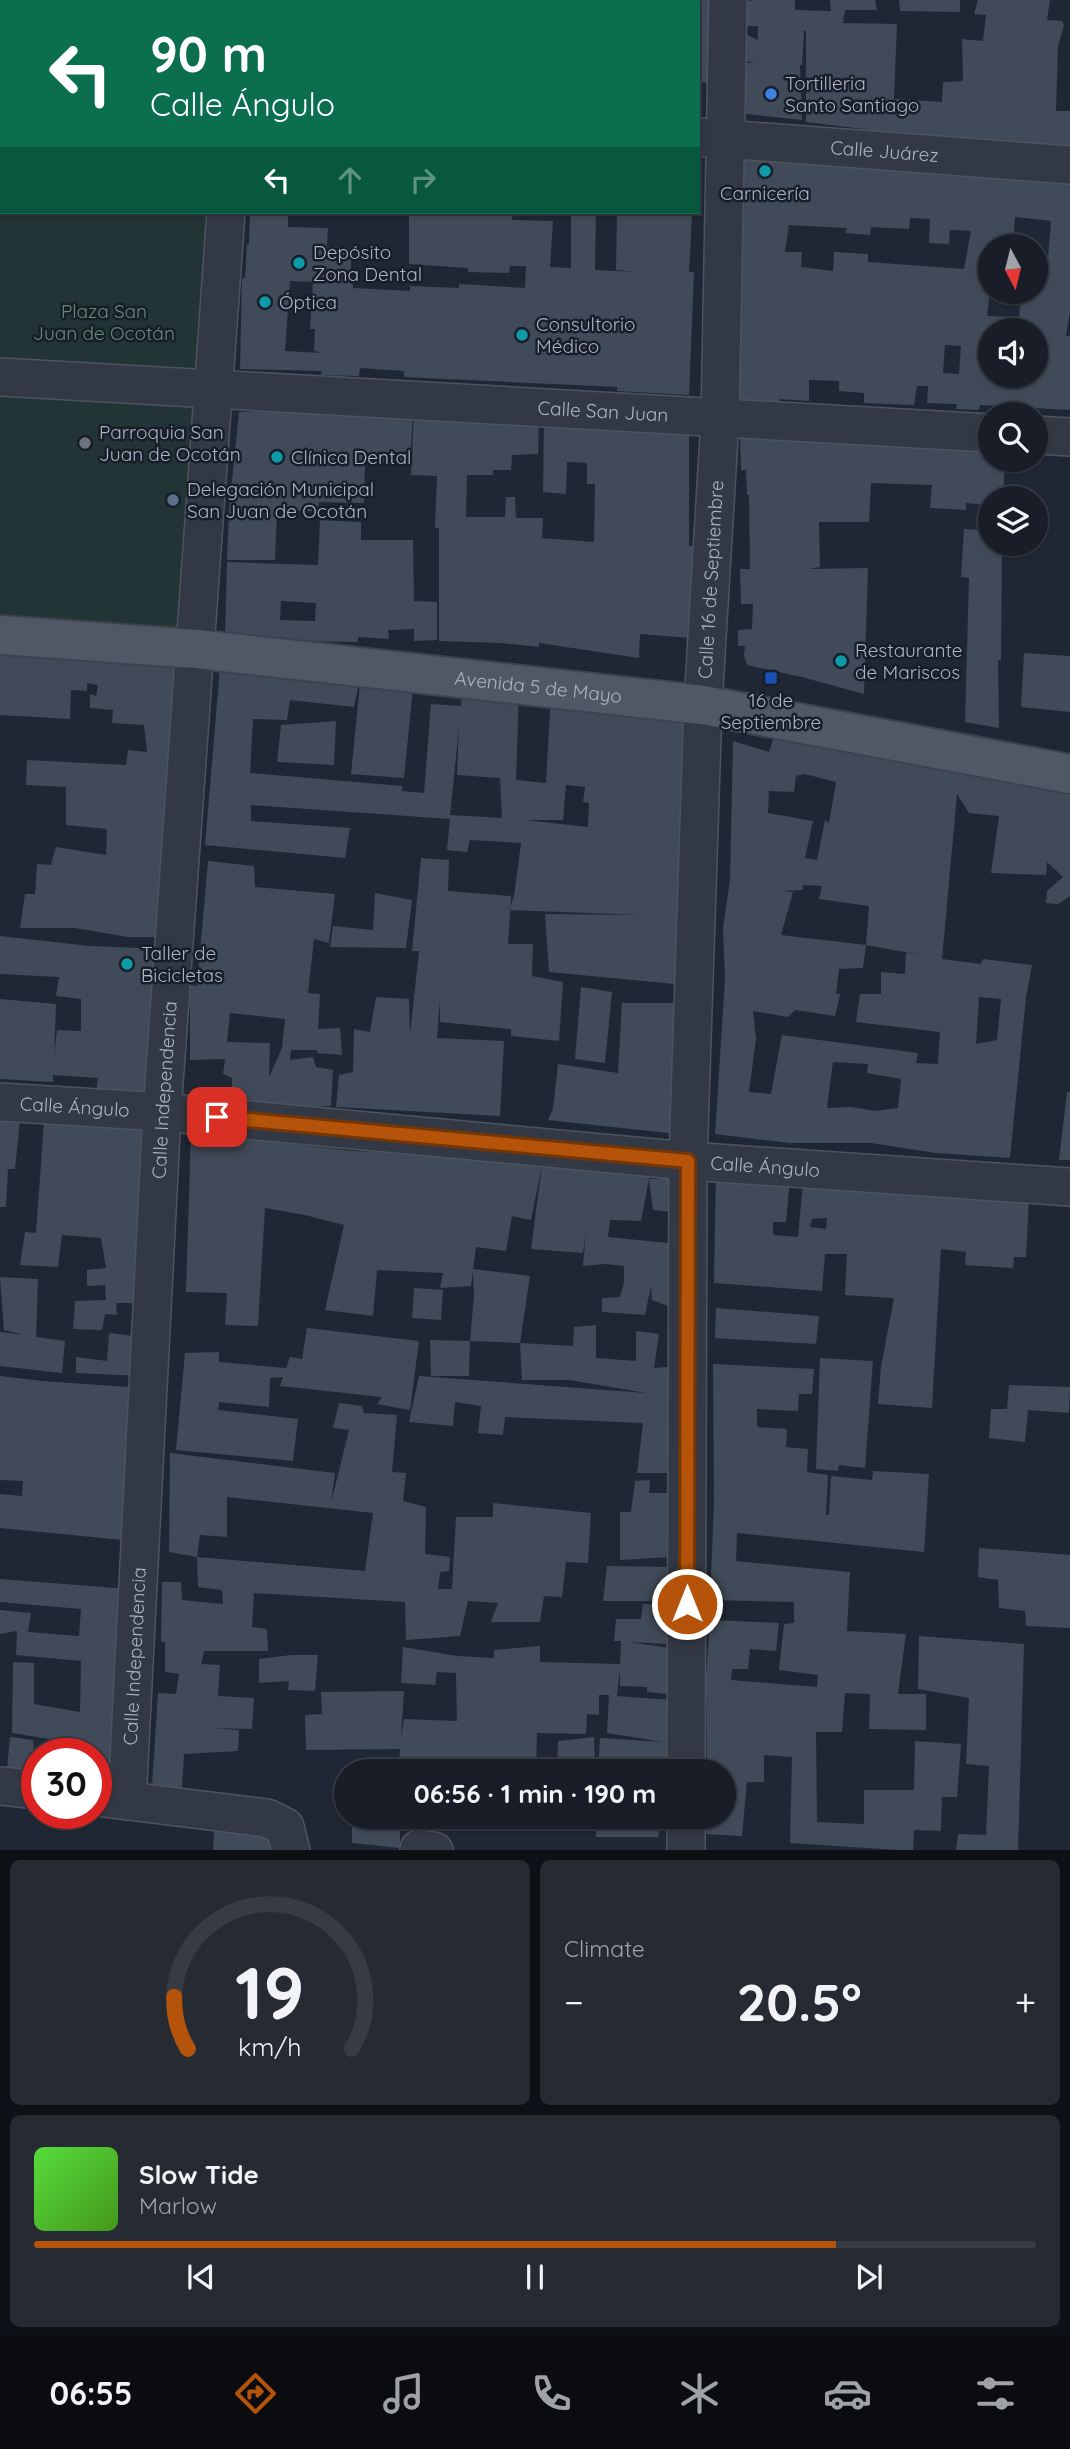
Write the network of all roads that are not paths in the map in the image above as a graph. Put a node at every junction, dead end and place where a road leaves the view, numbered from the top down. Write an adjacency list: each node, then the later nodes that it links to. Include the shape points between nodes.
1 (728, 0): 2 (street, Calle 16 de Septiembre)
2 (711, 137): 3 (street, Calle Juárez); 7 (street, Calle 16 de Septiembre)
3 (1070, 166)
4 (226, 214): 6 (street, Calle Independencia)
5 (0, 377): 6 (street, Calle San Juan)
6 (215, 388): 7 (street, Calle San Juan); 12 (street, Calle Independencia)
7 (720, 419): 8 (street, Calle San Juan); 13 (street, Calle 16 de Septiembre)
8 (978, 432)
9 (1048, 436): 10 (street)
10 (1070, 437)
11 (0, 635): 12 (main road, Avenida 5 de Mayo)
12 (196, 649): 13 (main road, Avenida 5 de Mayo); 16 (street, Calle Independencia)
13 (703, 705): 14 (main road, Avenida 5 de Mayo); 17 (street, Calle 16 de Septiembre)
14 (1070, 774)
15 (0, 1101): 16 (street, Calle Ángulo)
16 (162, 1112): 17 (street, Calle Ángulo); 21 (street, Calle Independencia)
17 (688, 1161): 18 (street, Calle Ángulo); 19 (street, Calle 16 de Septiembre)
18 (1070, 1186)
19 (686, 1759)
20 (0, 1786): 22 (street)
21 (112, 1786)
22 (21, 1788)
23 (112, 1799): 25 (street, Calle Independencia, via 267,1818 285,1827)
24 (686, 1829): 26 (street)
25 (290, 1850)
26 (686, 1850)

